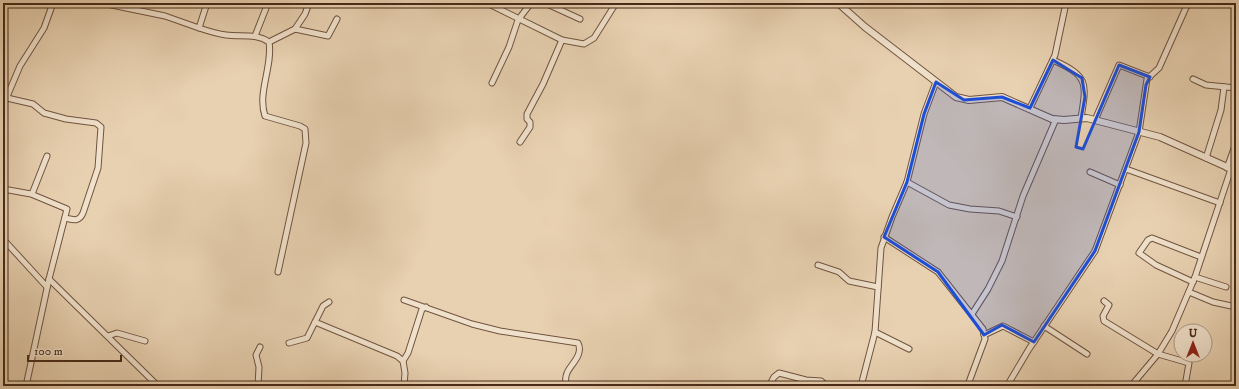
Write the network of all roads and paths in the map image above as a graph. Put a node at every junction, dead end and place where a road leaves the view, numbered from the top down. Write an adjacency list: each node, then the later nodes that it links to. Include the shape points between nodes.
1 (53, 3): 28 (street, via 44,28 20,66)
2 (104, 3): 16 (street, via 165,16)
3 (207, 3): 16 (street)
4 (268, 3): 18 (street)
5 (309, 3): 17 (street)
6 (487, 3): 15 (street)
7 (531, 3): 15 (street)
8 (545, 3): 14 (street)
9 (616, 3): 19 (street, via 590,42 584,44)
10 (838, 3): 24 (street)
11 (1066, 3): 21 (street)
12 (1188, 3): 22 (street, via 1159,68)
13 (337, 19): 17 (street, via 328,36)
14 (580, 19)
15 (518, 20): 19 (street); 25 (street)
16 (199, 28): 18 (street, via 226,36)
17 (295, 29): 20 (street)
18 (255, 36): 20 (street)
19 (562, 40): 35 (street, via 527,114 530,127)
20 (269, 42): 53 (street, via 265,116 304,128 306,143)
21 (1053, 60): 30 (street); 31 (street, via 1082,78 1085,98)
22 (1150, 77): 33 (street, via 1119,65); 34 (street, via 1146,85)
23 (1194, 79): 26 (street, via 1206,85)
24 (936, 82): 30 (street, via 964,100 1002,97); 42 (street, via 924,114)
25 (492, 83)
26 (1224, 87): 27 (street); 38 (street, via 1221,110)
27 (1236, 88)
28 (7, 98): 29 (street); 48 (street, via 33,104 44,113 96,123 101,127 98,168 83,213 77,220)
29 (3, 106)
30 (1030, 108): 32 (street)
31 (1081, 118): 32 (street); 33 (street)
32 (1056, 120): 47 (street, via 1022,196)
33 (1095, 120): 34 (street)
34 (1139, 132): 38 (street, via 1172,141); 39 (street)
35 (520, 142)
36 (1236, 143): 40 (street)
37 (47, 156): 45 (street)
38 (1206, 158): 40 (street)
39 (1126, 169): 43 (street); 46 (street)
40 (1231, 169): 46 (street)
41 (1090, 172): 43 (street)
42 (907, 182): 47 (street, via 949,204 998,211); 49 (street)
43 (1120, 185): 67 (street, via 1095,251)
44 (3, 189): 45 (street)
45 (32, 194): 48 (street, via 65,207)
46 (1220, 203): 51 (street)
47 (1017, 217): 65 (street, via 1002,261)
48 (65, 218): 54 (street)
49 (884, 238): 57 (street, via 879,258); 65 (street, via 938,272)
50 (3, 239): 56 (street)
51 (1201, 257): 55 (street); 55 (street, via 1152,238 1140,253 1156,265)
52 (818, 265): 57 (street, via 839,272 849,281)
53 (278, 272)
54 (49, 278): 56 (street); 70 (street)
55 (1194, 279): 58 (street); 59 (street)
56 (47, 287): 79 (street)
57 (878, 287): 68 (street)
58 (1226, 287)
59 (1189, 292): 63 (street, via 1213,302); 77 (street, via 1168,340)
60 (404, 300): 64 (street)
61 (1104, 301): 77 (street, via 1109,305 1103,316 1104,321)
62 (329, 302): 66 (street, via 323,306)
63 (1236, 307)
64 (426, 308): 78 (street, via 422,309); 83 (street, via 479,326 578,343 580,346 577,359 567,374)
65 (972, 314): 69 (street, via 983,329)
66 (315, 322): 73 (street, via 307,338); 78 (street)
67 (1044, 326): 72 (street); 76 (street)
68 (875, 332): 75 (street); 86 (street)
69 (984, 335): 72 (street, via 1003,326); 87 (street, via 985,339 969,382)
70 (108, 336): 71 (street, via 117,333); 80 (street)
71 (144, 341)
72 (1034, 342): 88 (street)
73 (289, 343)
74 (260, 347): 81 (street, via 256,355 259,367)
75 (910, 349)
76 (1087, 354)
77 (1158, 354): 89 (street); 90 (street, via 1189,363)
78 (404, 361): 82 (street)
79 (26, 386)
80 (158, 386)
81 (258, 386)
82 (404, 386)
83 (565, 386)
84 (769, 386): 85 (street, via 779,374 821,381)
85 (827, 386)
86 (861, 386)
87 (970, 386)
88 (1007, 386)
89 (1131, 386)
90 (1185, 386)

